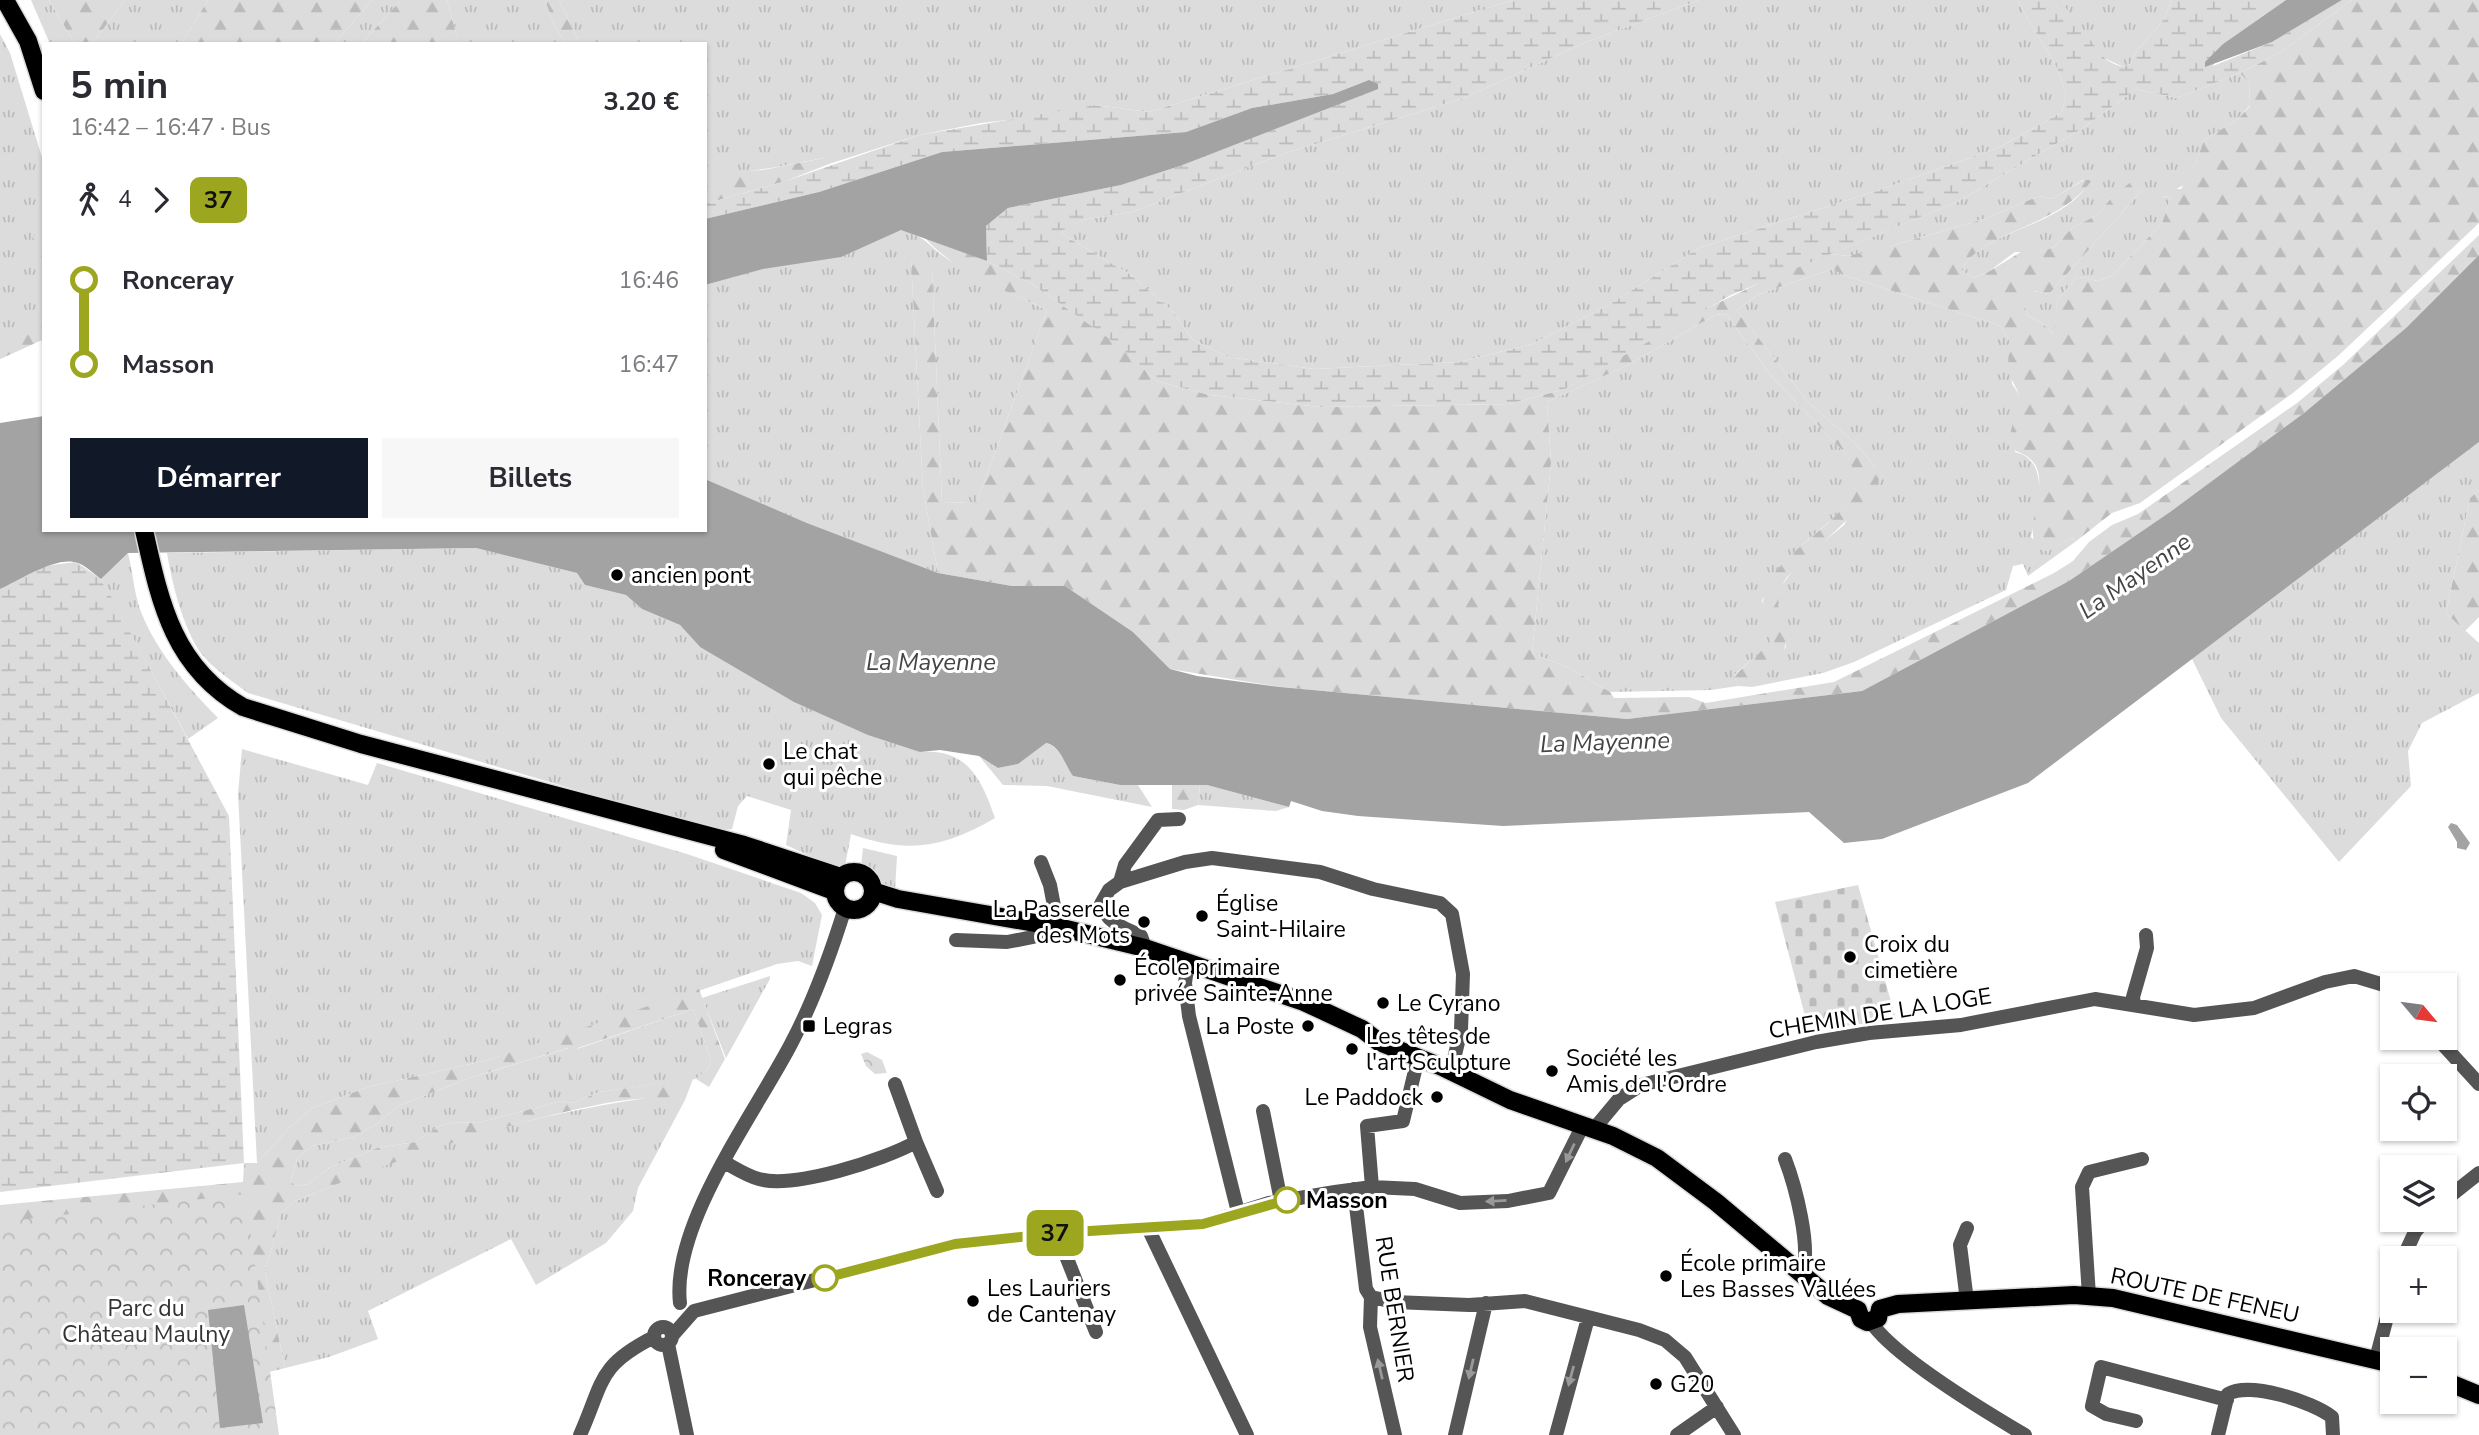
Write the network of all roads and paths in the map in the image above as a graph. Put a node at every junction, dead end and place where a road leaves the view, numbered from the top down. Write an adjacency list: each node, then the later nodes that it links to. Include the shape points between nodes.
1 (5, 0): 2 (main road, via 27,41)
2 (42, 85)
3 (144, 532): 7 (main road, via 166,619 184,653 243,707 361,744 744,845)
4 (1179, 819): 6 (street, via 1157,820 1125,865)
5 (1041, 862): 11 (street)
6 (1120, 882): 14 (street, via 1101,904 1104,914 1141,936); 20 (street, via 1185,862 1230,859 1320,872 1440,903 1452,914 1463,974 1461,1030)
7 (838, 884): 8 (main road, via 860,873); 9 (main road, via 837,900)
8 (873, 891): 9 (main road, via 864,908); 10 (main road)
9 (845, 908): 28 (street, via 793,1041)
10 (1039, 924): 11 (main road); 13 (street, via 1038,936 1007,942)
11 (1058, 927): 14 (main road)
12 (2146, 935): 17 (street)
13 (956, 940)
14 (1144, 948): 15 (main road)
15 (1188, 961): 19 (main road, via 1304,1002); 35 (street, via 1189,1016)
16 (2380, 984): 17 (street, CHEMIN DE LA LOGE, via 2354,976 2254,1008 2194,1015)
17 (2134, 1004): 24 (street, CHEMIN DE LA LOGE, via 2095,999 1961,1025 1816,1042 1641,1085)
18 (2448, 1050): 22 (street)
19 (1418, 1058): 20 (main road); 30 (street, via 1402,1121 1367,1126)
20 (1451, 1071): 24 (main road, via 1510,1100)
21 (895, 1084): 25 (street)
22 (2479, 1084)
23 (1263, 1111): 34 (street)
24 (1589, 1127): 30 (street, CHEMIN DE LA LOGE, one-way to 30, via 1549,1193 1460,1203 1415,1189); 39 (main road, via 1657,1158)
25 (916, 1142): 28 (street, via 840,1171 773,1181 758,1179); 33 (street)
26 (1785, 1159): 39 (street, via 1802,1233 1806,1264)
27 (2142, 1159): 40 (street, via 2089,1172 2082,1188)
28 (724, 1162): 44 (street, via 688,1241 678,1287)
29 (2479, 1173): 32 (street)
30 (1372, 1187): 31 (street)
31 (1354, 1189): 34 (street); 41 (street, RUE BERNIER, via 1366,1289)
32 (2457, 1190)
33 (937, 1191)
34 (1281, 1201): 35 (street)
35 (1238, 1212): 36 (street, via 1203,1224)
36 (1148, 1228): 38 (street); 58 (street)
37 (1967, 1228): 42 (street, via 1960,1245)
38 (1057, 1233): 44 (street, via 955,1244 708,1310); 47 (street)
39 (1802, 1274): 45 (main road, via 1828,1296)
40 (2089, 1296): 42 (main road, ROUTE DE FENEU); 49 (main road, ROUTE DE FENEU, via 2139,1302)
41 (1371, 1297): 43 (street, via 1394,1302); 59 (street, RUE BERNIER, one-way to 41, via 1370,1327)
42 (1967, 1301): 45 (main road, ROUTE DE FENEU, via 1898,1304)
43 (1486, 1303): 46 (street, via 1525,1301); 60 (street, one-way to 60)
44 (683, 1312): 48 (street)
45 (1870, 1314): 55 (street, via 1885,1339)
46 (1588, 1318): 53 (street, via 1665,1340 1685,1357); 61 (street, one-way to 61)
47 (1096, 1332)
48 (665, 1336): 56 (street, via 629,1350 610,1365); 57 (street)
49 (2380, 1360)
50 (2457, 1386): 51 (main road)
51 (2479, 1395)
52 (2227, 1400): 54 (street, via 2101,1367 2092,1406); 65 (street); 66 (street, via 2236,1390 2251,1389 2319,1407 2332,1417)
53 (1717, 1407): 62 (street); 63 (street)
54 (2136, 1422)
55 (2008, 1431): 64 (street)
56 (580, 1435)
57 (687, 1435)
58 (1247, 1435)
59 (1395, 1435)
60 (1455, 1435)
61 (1556, 1435)
62 (1677, 1435)
63 (1734, 1435)
64 (2025, 1435)
65 (2218, 1435)
66 (2333, 1435)

